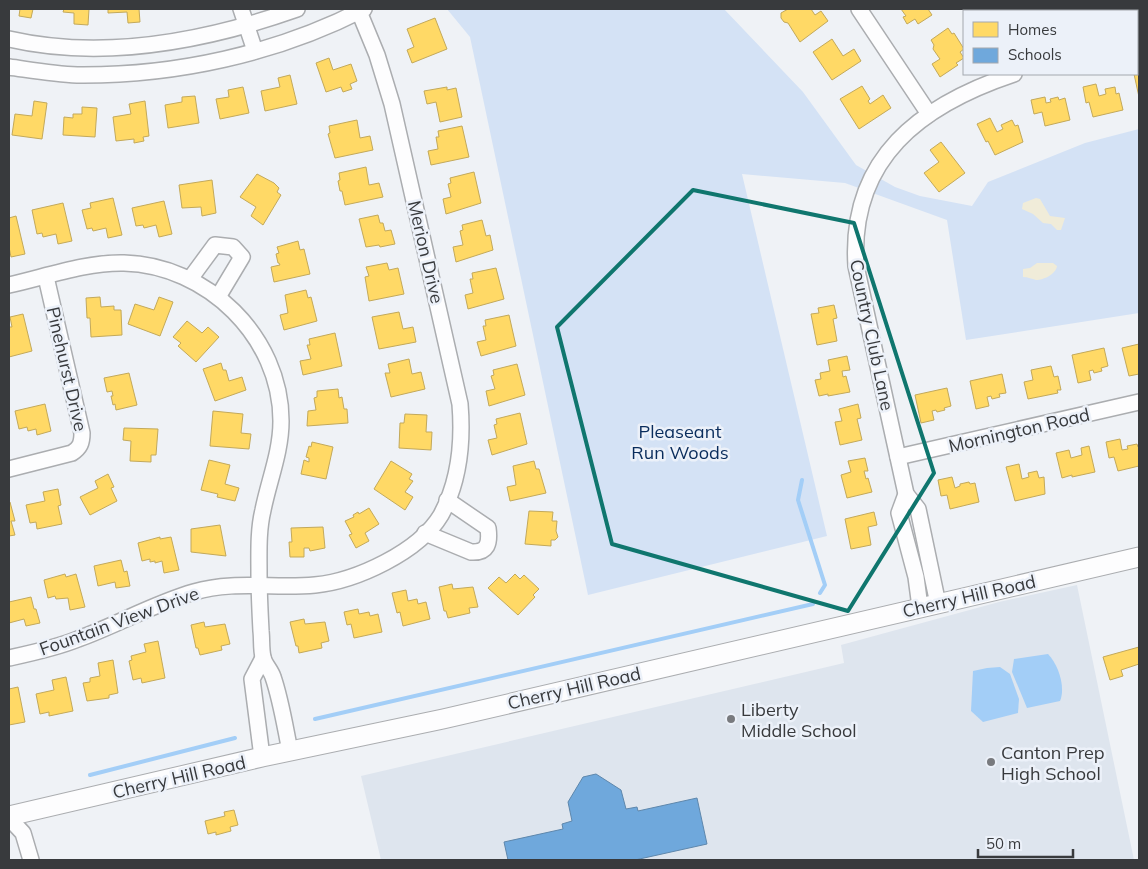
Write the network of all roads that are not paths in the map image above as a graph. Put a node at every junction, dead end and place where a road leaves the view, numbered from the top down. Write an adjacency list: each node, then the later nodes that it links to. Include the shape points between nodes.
1 (241, 9): 5 (street)
2 (297, 9): 5 (street)
3 (859, 9): 12 (street)
4 (360, 10): 8 (street, via 304,35); 20 (street, Merion Drive, via 392,104 460,404 460,452)
5 (246, 26): 7 (street, via 162,44); 8 (street)
6 (9, 39): 7 (street)
7 (78, 48): 10 (street)
8 (254, 51): 10 (street, via 166,70)
9 (9, 67): 10 (street)
10 (75, 75)
11 (1011, 75): 12 (street, Country Club Lane, via 968,92)
12 (929, 114): 18 (street, Country Club Lane, via 902,134 878,166 862,201 855,235 856,266)
13 (46, 276): 14 (street, via 94,265 123,263 157,268); 15 (street); 19 (street, Pinehurst Drive, via 82,440 72,453)
14 (190, 279): 16 (street); 16 (street, via 215,245 233,247 242,257)
15 (9, 285)
16 (218, 297): 23 (street, via 259,343 273,374 280,402 279,446 260,526)
17 (1139, 402): 18 (street, Mornington Road)
18 (898, 458): 24 (street, Country Club Lane, via 906,494 918,509)
19 (9, 469)
20 (447, 500): 21 (street, Merion Drive, via 440,516); 21 (street, via 488,528 490,538 486,548 471,552)
21 (426, 533): 23 (street, Merion Drive, via 397,555 356,577 316,585)
22 (1139, 557): 24 (main road, Cherry Hill Road)
23 (259, 585): 25 (street, Fountain View Drive, via 221,586 194,592 77,640); 26 (street)
24 (929, 606): 27 (main road, Cherry Hill Road, via 443,719)
25 (9, 658)
26 (263, 658): 27 (street, via 273,676); 28 (street, via 252,679)
27 (290, 751): 28 (main road, Cherry Hill Road)
28 (262, 757): 29 (main road, Cherry Hill Road)
29 (9, 817): 30 (street, via 23,833)
30 (31, 860)

